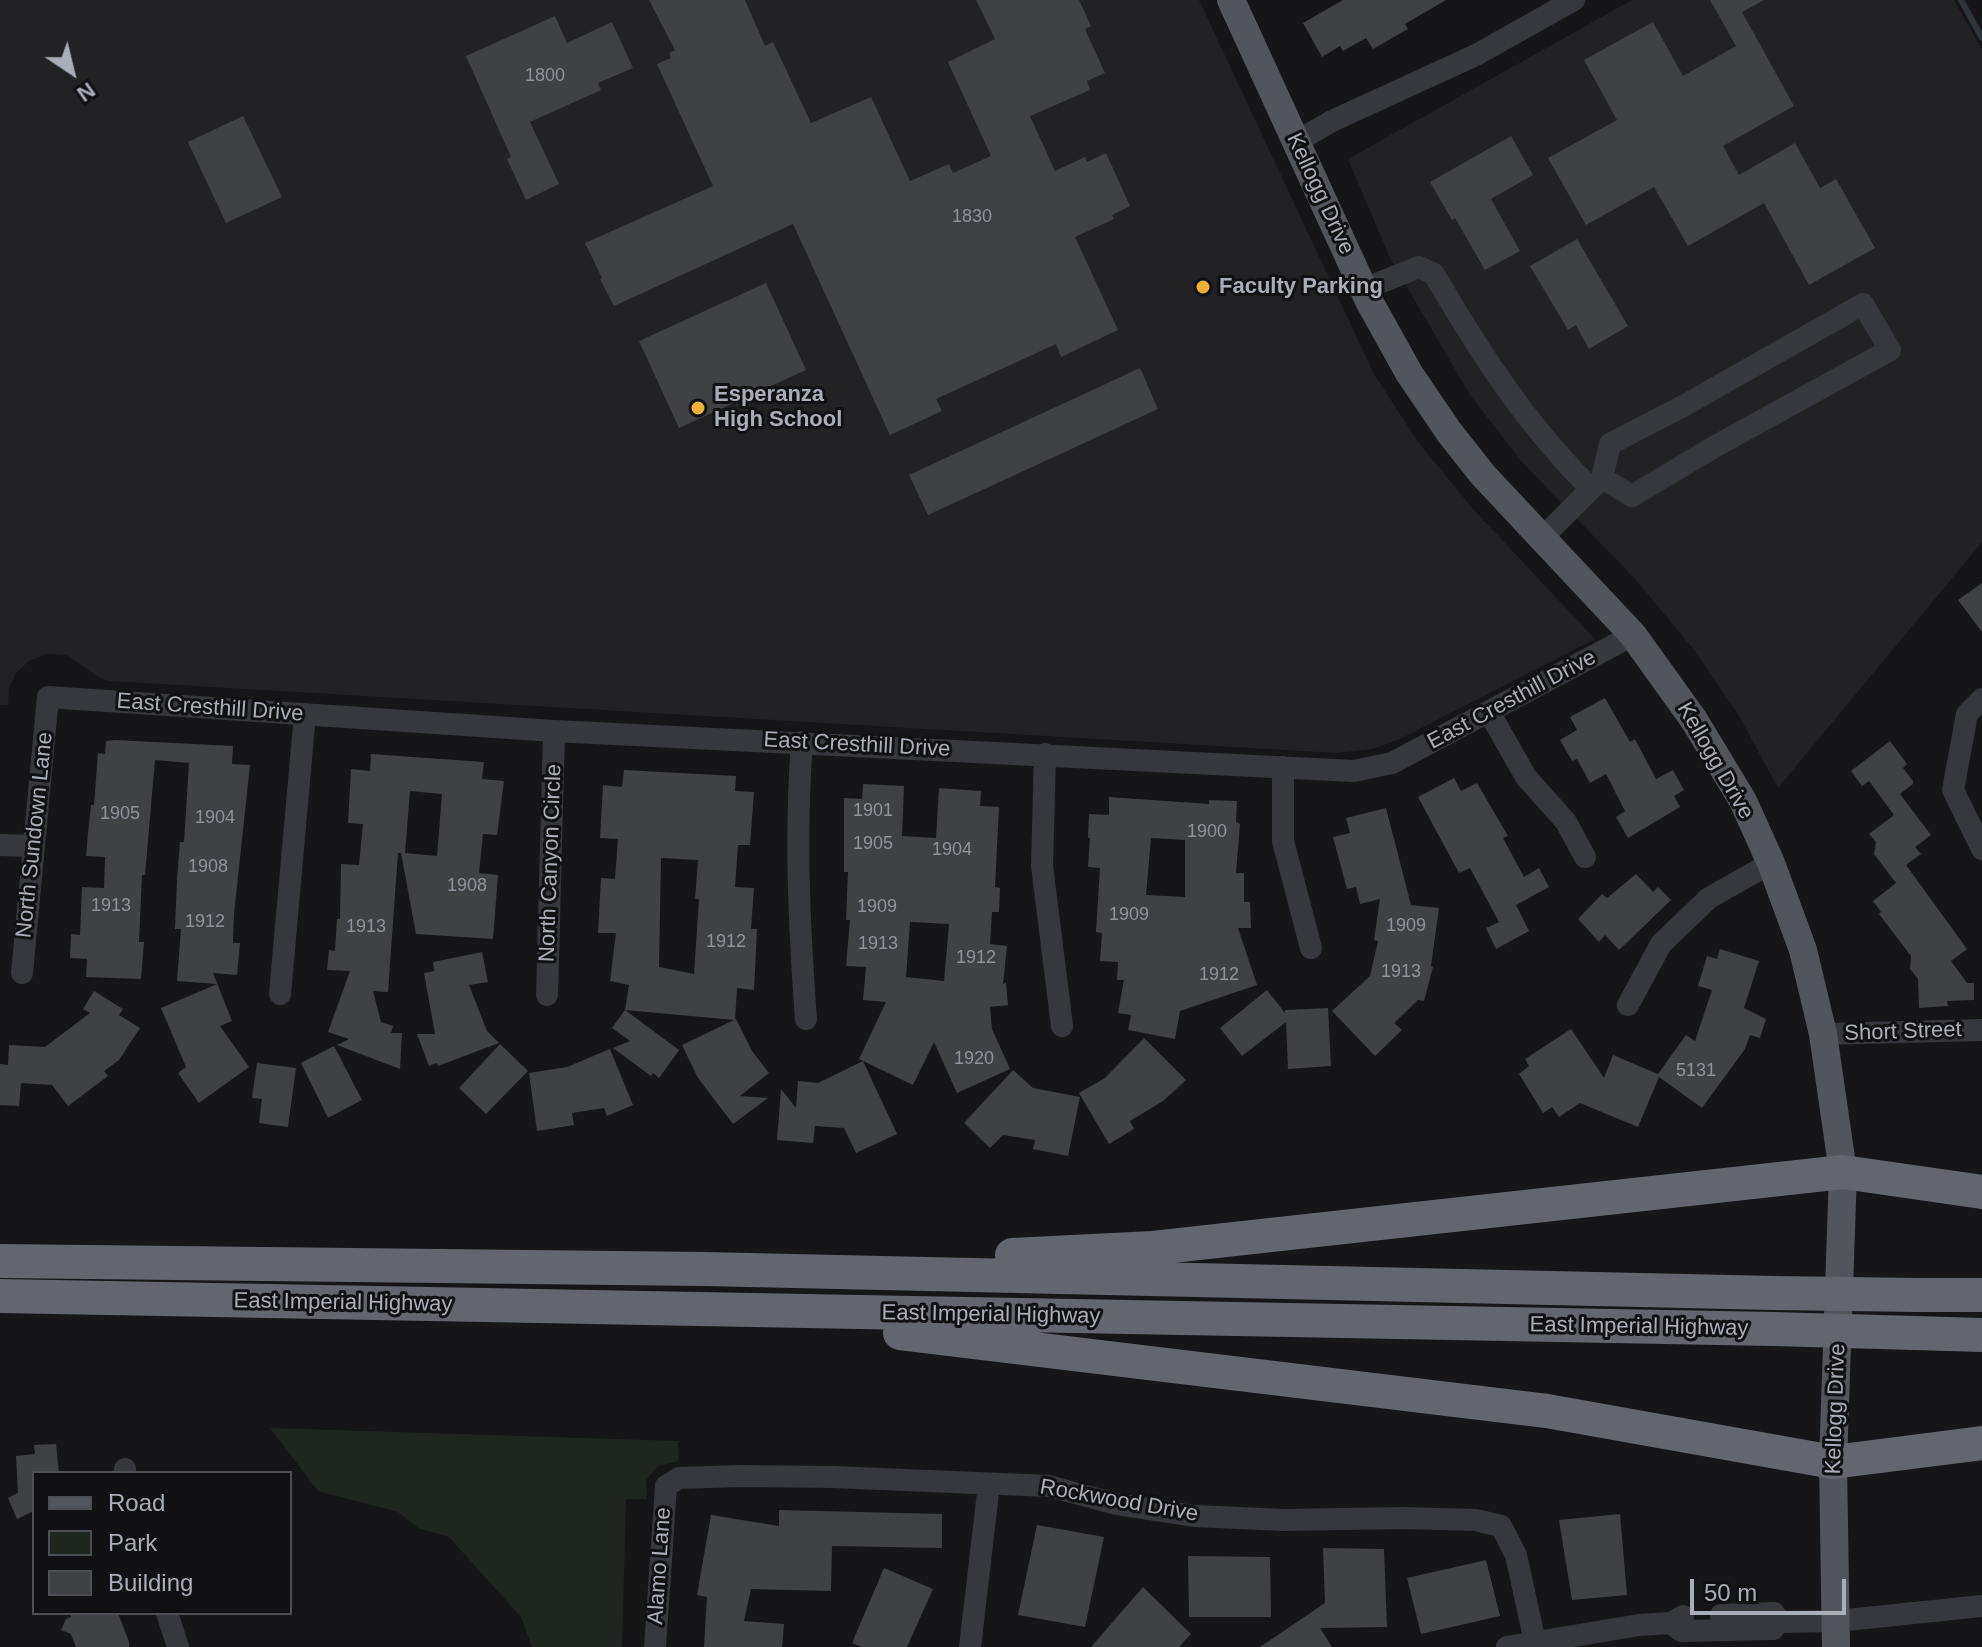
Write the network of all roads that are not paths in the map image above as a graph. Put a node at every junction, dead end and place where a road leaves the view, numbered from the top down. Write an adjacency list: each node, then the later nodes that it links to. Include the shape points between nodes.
1 (1231, 0): 3 (main road, Kellogg Drive)
2 (1574, 0): 3 (street, via 1476,55)
3 (1296, 142): 4 (main road, Kellogg Drive)
4 (1364, 289): 5 (street, via 1419,267 1434,274 1520,410 1559,457); 6 (main road, Kellogg Drive, via 1409,373 1449,432)
5 (1596, 483): 5 (street, via 1632,496 1890,350 1863,304 1610,444); 6 (street)
6 (1542, 538): 7 (main road, Kellogg Drive)
7 (1633, 635): 10 (street, East Cresthill Drive); 20 (main road, Kellogg Drive, via 1694,720 1743,801)
8 (48, 697): 11 (street, East Cresthill Drive); 17 (street, North Sundown Lane)
9 (1982, 699): 18 (street, via 1967,714 1953,790)
10 (1489, 712): 15 (street, East Cresthill Drive, via 1392,763 1354,771); 19 (street, via 1526,777 1566,822)
11 (305, 714): 12 (street, East Cresthill Drive); 23 (street)
12 (554, 731): 13 (street, East Cresthill Drive); 24 (street, North Canyon Circle)
13 (802, 742): 14 (street, East Cresthill Drive); 26 (street, via 799,932)
14 (1045, 754): 15 (street, East Cresthill Drive); 27 (street, via 1042,866)
15 (1283, 767): 21 (street, via 1283,841)
16 (0, 845): 17 (street)
17 (33, 846): 22 (street, North Sundown Lane)
18 (1982, 849)
19 (1585, 857)
20 (1771, 863): 25 (street, via 1709,898 1661,944); 29 (main road, Kellogg Drive, via 1803,950)
21 (1311, 948)
22 (22, 973)
23 (280, 994)
24 (547, 995)
25 (1628, 1005)
26 (806, 1019)
27 (1062, 1026)
28 (1982, 1030): 29 (street, Short Street)
29 (1823, 1034): 30 (main road, Kellogg Drive)
30 (1843, 1172): 31 (highway); 33 (highway, via 1153,1248); 39 (main road, Kellogg Drive)
31 (1982, 1192)
32 (0, 1261): 33 (highway, East Imperial Highway)
33 (704, 1269): 34 (highway, East Imperial Highway, bridge)
34 (1982, 1295)
35 (0, 1296): 36 (highway, East Imperial Highway)
36 (713, 1310): 37 (highway, East Imperial Highway, bridge); 39 (highway, via 1547,1411)
37 (1982, 1335)
38 (1982, 1443): 39 (highway)
39 (1833, 1462): 44 (main road, Kellogg Drive)
40 (989, 1484): 41 (street, Rockwood Drive, via 740,1476 679,1478); 45 (street, Rockwood Drive, via 1049,1486 1116,1504 1194,1516 1476,1520 1501,1526 1516,1555); 48 (street)
41 (666, 1486): 47 (street, Alamo Lane)
42 (1982, 1606): 44 (street)
43 (168, 1615): 46 (street)
44 (1836, 1634): 45 (street, via 1779,1622 1774,1613 1683,1616 1671,1623)
45 (1535, 1642): 49 (street)
46 (178, 1647)
47 (655, 1647)
48 (970, 1647)
49 (1507, 1647)

